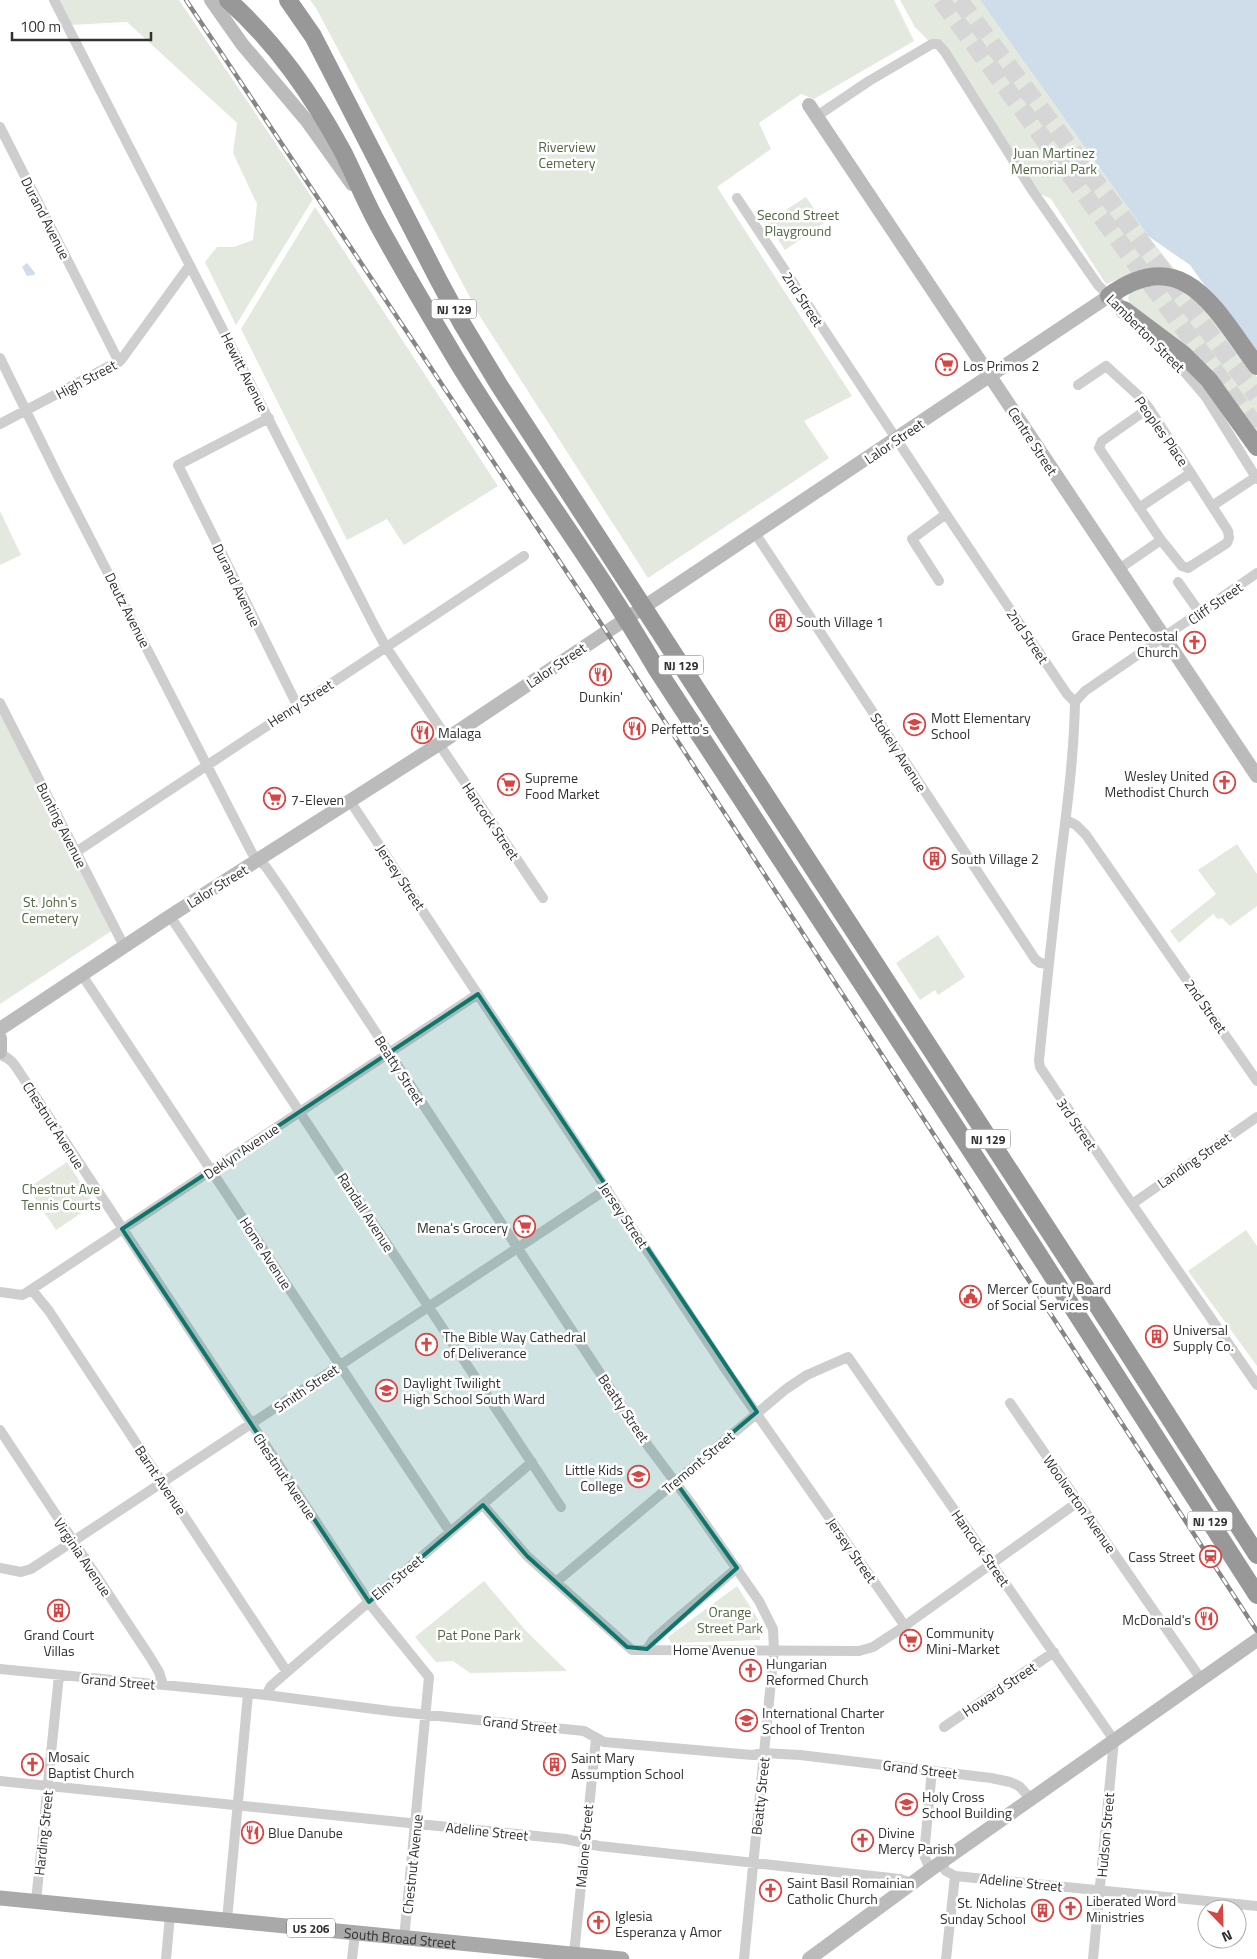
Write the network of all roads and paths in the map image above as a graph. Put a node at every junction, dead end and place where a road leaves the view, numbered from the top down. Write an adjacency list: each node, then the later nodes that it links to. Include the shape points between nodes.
1 (54, 0): 9 (street, Hewitt Avenue)
2 (211, 0): 8 (street, NJ 129, via 242,44 322,140)
3 (228, 0): 8 (highway, via 283,58 316,104)
4 (288, 0): 35 (highway, NJ 129, via 326,60 461,322)
5 (813, 110): 10 (street, Lamberton Street, via 932,44 938,44 1032,190 1098,285); 15 (street, Centre Street)
6 (0, 127): 13 (street, Durand Avenue)
7 (737, 198): 21 (street, 2nd Street)
8 (375, 218): 37 (highway, NJ 129, via 454,357)
9 (190, 265): 13 (street, High Street); 19 (street, Hewitt Avenue)
10 (1110, 296): 11 (street, Lamberton Street); 14 (highway, via 1141,278 1164,276 1191,286 1207,300); 15 (street, Lalor Street)
11 (1124, 310): 22 (highway, via 1184,355 1209,380); 24 (street, Lamberton Street, via 1190,376)
12 (0, 358): 18 (street, Deutz Avenue)
13 (119, 362): 18 (street, High Street)
14 (1257, 366)
15 (990, 377): 21 (street, Lalor Street); 31 (street, Centre Street)
16 (1078, 385): 17 (street, Peoples Place, via 1106,366)
17 (1148, 408): 23 (street, Peoples Place); 26 (street, via 1102,441 1099,448)
18 (26, 410): 20 (street, High Street); 44 (street, Deutz Avenue)
19 (269, 418): 39 (street, Hewitt Avenue); 42 (street, Durand Avenue, via 178,465)
20 (0, 424)
21 (897, 440): 27 (street, 2nd Street); 28 (street, Lalor Street)
22 (1257, 447)
23 (1191, 473): 25 (street, Peoples Place); 26 (street)
24 (1257, 478): 25 (street)
25 (1212, 506): 29 (street, Peoples Place, via 1229,538 1227,543 1193,566 1182,566)
26 (1139, 508): 29 (street)
27 (946, 514): 33 (street, via 912,539); 40 (street, 2nd Street)
28 (755, 534): 35 (street, Lalor Street); 53 (street, Stokely Avenue, via 1035,959)
29 (1161, 540): 31 (street)
30 (524, 556): 39 (street, Henry Street)
31 (1119, 569): 38 (street, Centre Street)
32 (1257, 573): 36 (street, Cliff Street)
33 (939, 581)
34 (1178, 582): 36 (street)
35 (643, 606): 37 (street, Lalor Street); 86 (highway, NJ 129)
36 (1200, 613): 38 (street, Cliff Street)
37 (625, 618): 43 (street, Lalor Street); 91 (highway, NJ 129)
38 (1165, 637): 40 (street, Cliff Street, via 1085,691); 45 (street, Centre Street)
39 (386, 647): 42 (street, Henry Street); 43 (street, Hewitt Avenue)
40 (1075, 702): 47 (street)
41 (0, 703): 48 (street, Bunting Avenue)
42 (297, 705): 44 (street, Henry Street)
43 (443, 741): 46 (street, Lalor Street); 50 (street, Hancock Street)
44 (208, 764): 48 (street, Henry Street); 49 (street, Deutz Avenue, via 252,853)
45 (1257, 776)
46 (350, 801): 49 (street, Lalor Street); 55 (street, Jersey Street)
47 (1066, 820): 53 (street, 3rd Street); 60 (street, 2nd Street, via 1076,824 1086,835)
48 (76, 852): 52 (street, Bunting Avenue)
49 (260, 860): 51 (street, Lalor Street); 58 (street, Beatty Street)
50 (543, 898)
51 (170, 916): 52 (street, Lalor Street); 61 (street, Randall Avenue)
52 (124, 946): 54 (street, Lalor Street)
53 (1048, 964): 65 (street, 3rd Street, via 1040,1067)
54 (82, 975): 56 (street, Lalor Street); 63 (street, Home Avenue)
55 (478, 994): 58 (street, Deklyn Avenue); 64 (street, Jersey Street)
56 (0, 1028)
57 (0, 1038): 59 (street)
58 (389, 1053): 61 (street, Deklyn Avenue); 67 (street, Beatty Street)
59 (0, 1054): 66 (street, Chestnut Avenue, via 6,1056 20,1073)
60 (1257, 1081)
61 (300, 1111): 63 (street, Deklyn Avenue); 70 (street, Randall Avenue)
62 (1257, 1117): 65 (street, Landing Street)
63 (211, 1170): 66 (street, Deklyn Avenue); 72 (street, Home Avenue)
64 (607, 1189): 67 (street, Smith Street); 75 (street, Jersey Street)
65 (1132, 1204): 73 (street, 3rd Street)
66 (122, 1229): 68 (street, Deklyn Avenue); 76 (street, Chestnut Avenue)
67 (518, 1248): 70 (street, Smith Street); 79 (street, Beatty Street, via 646,1443)
68 (32, 1290): 69 (street, Deklyn Avenue, via 22,1295); 80 (street, Barnt Avenue)
69 (0, 1292)
70 (429, 1307): 72 (street, Smith Street); 78 (street, Randall Avenue)
71 (848, 1357): 75 (street, Tremont Street, via 800,1379); 87 (street, Hancock Street)
72 (340, 1365): 76 (street, Smith Street); 84 (street, Home Avenue)
73 (1256, 1383)
74 (1010, 1403): 81 (street, Woolverton Avenue)
75 (757, 1412): 79 (street, Tremont Street); 93 (street, Jersey Street)
76 (251, 1424): 80 (street, Smith Street); 92 (street, Chestnut Avenue)
77 (0, 1430): 85 (street, Virginia Avenue)
78 (532, 1462): 82 (street, Elm Street); 83 (street, Randall Avenue)
79 (675, 1481): 89 (street, Beatty Street); 90 (street, Tremont Street)
80 (162, 1483): 85 (street, Smith Street); 99 (street, Barnt Avenue)
81 (1078, 1502): 87 (street, Home Avenue); 101 (street, Woolverton Avenue)
82 (483, 1504): 84 (street, Elm Street); 90 (street, Home Avenue, via 520,1549)
83 (562, 1507)
84 (450, 1532): 92 (street, Elm Street)
85 (73, 1542): 88 (street, Smith Street, via 26,1571); 102 (street, Virginia Avenue, via 150,1657)
86 (1257, 1555)
87 (992, 1564): 93 (street, Home Avenue); 97 (street, Hancock Street)
88 (0, 1568)
89 (737, 1568): 95 (street, via 653,1640); 96 (street, Beatty Street, via 770,1621)
90 (556, 1582): 95 (street, Home Avenue, via 627,1647)
91 (1257, 1595)
92 (369, 1602): 99 (street, Elm Street); 105 (street, Chestnut Avenue, via 429,1677)
93 (905, 1626): 96 (street, Home Avenue, via 867,1650)
94 (1257, 1640): 101 (street)
95 (647, 1649): 96 (street, Home Avenue)
96 (774, 1650): 109 (street, Beatty Street)
97 (1054, 1652): 106 (street, Howard Street); 108 (street, Hancock Street)
98 (0, 1669): 100 (street, Grand Street)
99 (287, 1672): 104 (street, Elm Street)
100 (59, 1675): 102 (street, Grand Street); 112 (street, Harding Street)
101 (1201, 1679): 108 (street)
102 (163, 1685): 103 (street, Grand Street)
103 (248, 1694): 104 (street, Grand Street); 114 (street)
104 (266, 1695): 105 (street, Grand Street)
105 (426, 1714): 107 (street, Grand Street, via 584,1731); 115 (street, Chestnut Avenue)
106 (944, 1727)
107 (596, 1739): 109 (street, Grand Street, via 752,1756); 116 (street, Malone Street)
108 (1114, 1740): 113 (street); 121 (street, Hudson Street)
109 (764, 1753): 110 (street, Grand Street); 117 (street, Beatty Street)
110 (932, 1770): 113 (street, Grand Street, via 1010,1782 1019,1786); 118 (street, via 924,1855)
111 (0, 1781): 112 (street, Adeline Street)
112 (48, 1786): 114 (street, Adeline Street); 123 (street, Harding Street)
113 (1031, 1799): 118 (street)
114 (238, 1806): 115 (street, Adeline Street); 126 (street)
115 (416, 1824): 116 (street, Adeline Street); 128 (street, Chestnut Avenue)
116 (585, 1843): 117 (street, Adeline Street); 129 (street, Malone Street)
117 (753, 1862): 120 (street, Adeline Street); 133 (street, Beatty Street)
118 (935, 1866): 119 (street); 120 (street)
119 (954, 1876): 121 (street, Adeline Street); 135 (street)
120 (912, 1883): 134 (street)
121 (1100, 1890): 124 (street, Adeline Street); 136 (street, Hudson Street)
122 (0, 1898): 123 (main road, South Broad Street / US 206)
123 (36, 1902): 125 (main road, South Broad Street / US 206)
124 (1257, 1906)
125 (170, 1915): 126 (main road, South Broad Street / US 206); 130 (street)
126 (227, 1920): 127 (main road, South Broad Street / US 206)
127 (355, 1933): 128 (main road, South Broad Street / US 206); 131 (street)
128 (404, 1938): 129 (main road, South Broad Street / US 206)
129 (574, 1954): 132 (main road, South Broad Street / US 206)
130 (166, 1959)
131 (352, 1959)
132 (622, 1959)
133 (744, 1959)
134 (809, 1959)
135 (946, 1959)
136 (1093, 1959)

